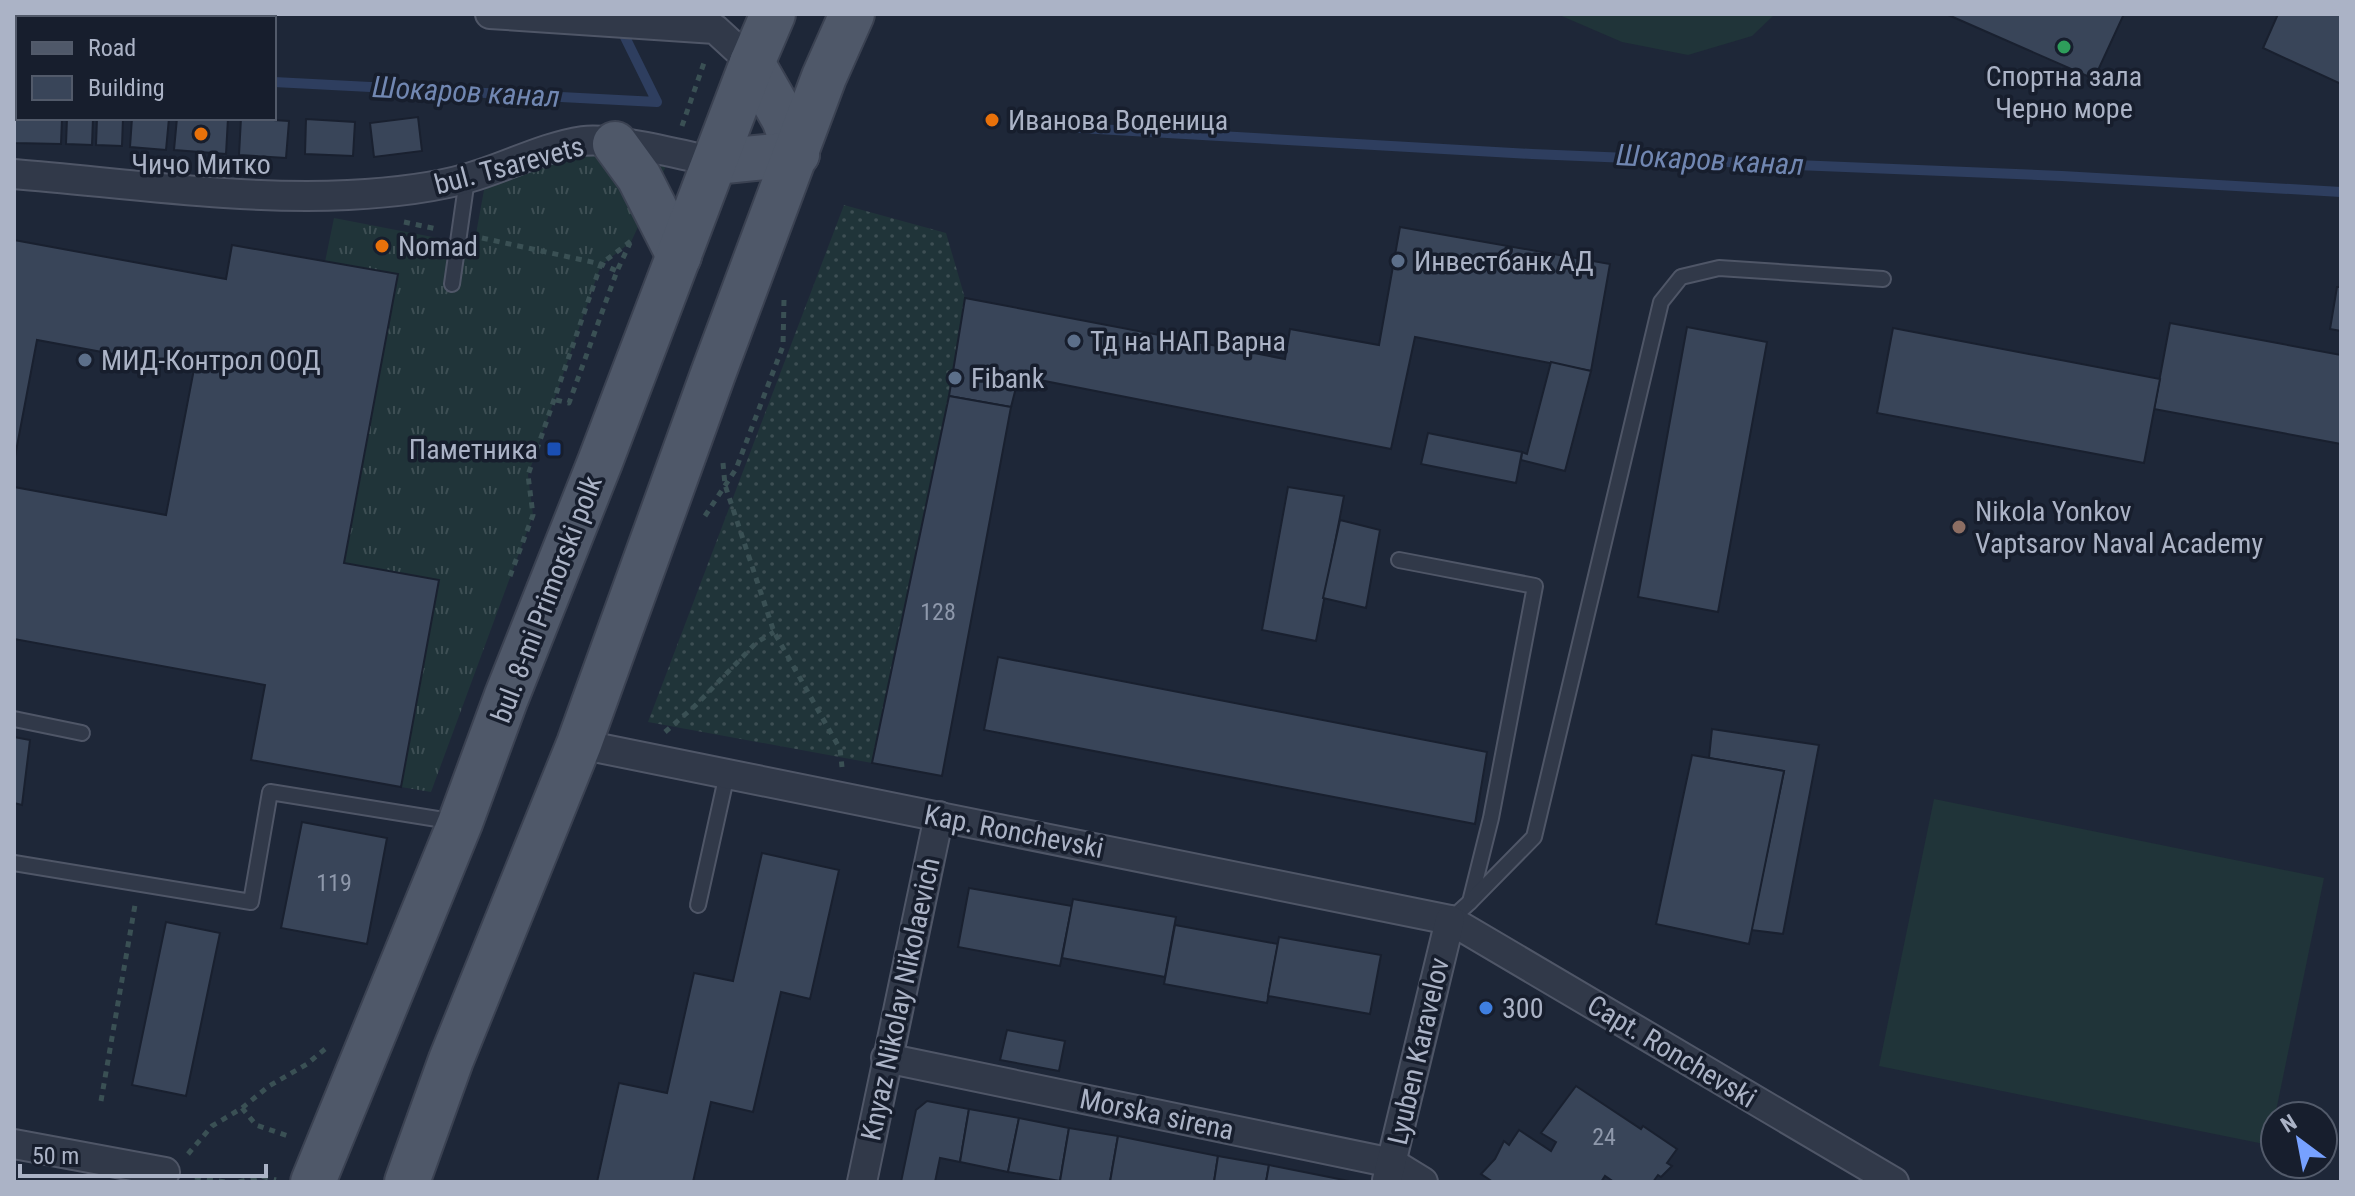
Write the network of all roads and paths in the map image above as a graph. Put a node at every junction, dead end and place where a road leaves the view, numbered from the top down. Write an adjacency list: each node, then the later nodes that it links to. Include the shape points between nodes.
1 (490, 14): 4 (street)
2 (773, 14): 6 (main road, bul. 8-mi Primorski polk)
3 (852, 14): 9 (main road)
4 (662, 22): 5 (street)
5 (715, 29): 6 (street); 8 (path)
6 (752, 63): 9 (main road); 10 (main road, bul. 8-mi Primorski polk)
7 (615, 144): 8 (street, bul. Tsarevets); 12 (street, bul. Tsarevets, via 587,140); 13 (main road)
8 (672, 153): 10 (street, bul. Tsarevets)
9 (797, 154): 10 (main road); 25 (main road)
10 (715, 162): 15 (main road, bul. 8-mi Primorski polk)
11 (14, 174): 12 (street, bul. Tsarevets, via 257,194 347,195)
12 (467, 179): 17 (lane)
13 (652, 200): 14 (path); 15 (main road)
14 (631, 242): 18 (path, via 601,264); 18 (path, via 569,403)
15 (679, 256): 30 (main road, bul. 8-mi Primorski polk)
16 (1883, 279): 34 (lane, via 1719,268 1681,277 1661,302 1534,837)
17 (452, 284)
18 (556, 400): 21 (path, via 528,475 533,515)
19 (722, 458): 22 (path, via 725,485)
20 (1399, 560): 34 (lane, via 1535,586 1491,818)
21 (506, 587)
22 (774, 632): 26 (path); 28 (path, via 840,749)
23 (14, 719): 24 (lane)
24 (82, 733)
25 (579, 744): 26 (street, Kap. Ronchevski); 46 (main road)
26 (637, 756): 27 (street, Kap. Ronchevski)
27 (727, 774): 28 (street, Kap. Ronchevski); 33 (lane)
28 (845, 797): 29 (street, Kap. Ronchevski)
29 (939, 816): 34 (street, Kap. Ronchevski); 36 (street, Knyaz Nikolay Nikolaevich)
30 (460, 823): 32 (lane, via 270,792 251,902); 45 (main road, bul. 8-mi Primorski polk)
31 (14, 863): 32 (lane)
32 (139, 884): 37 (path)
33 (698, 905)
34 (1460, 911): 42 (street, Lyuben Karavelov); 49 (street, Capt. Ronchevski)
35 (328, 1046): 38 (path)
36 (886, 1058): 42 (street, Morska sirena); 47 (street, Knyaz Nikolay Nikolaevich)
37 (101, 1101)
38 (242, 1108): 39 (path, via 256,1125); 41 (path, via 212,1126 196,1148)
39 (294, 1138)
40 (14, 1144): 41 (street)
41 (165, 1172)
42 (1389, 1173): 48 (street, Morska sirena)
43 (239, 1182): 44 (path, via 261,1176)
44 (284, 1182)
45 (313, 1182)
46 (407, 1182)
47 (862, 1182)
48 (1423, 1182)
49 (1894, 1182)

